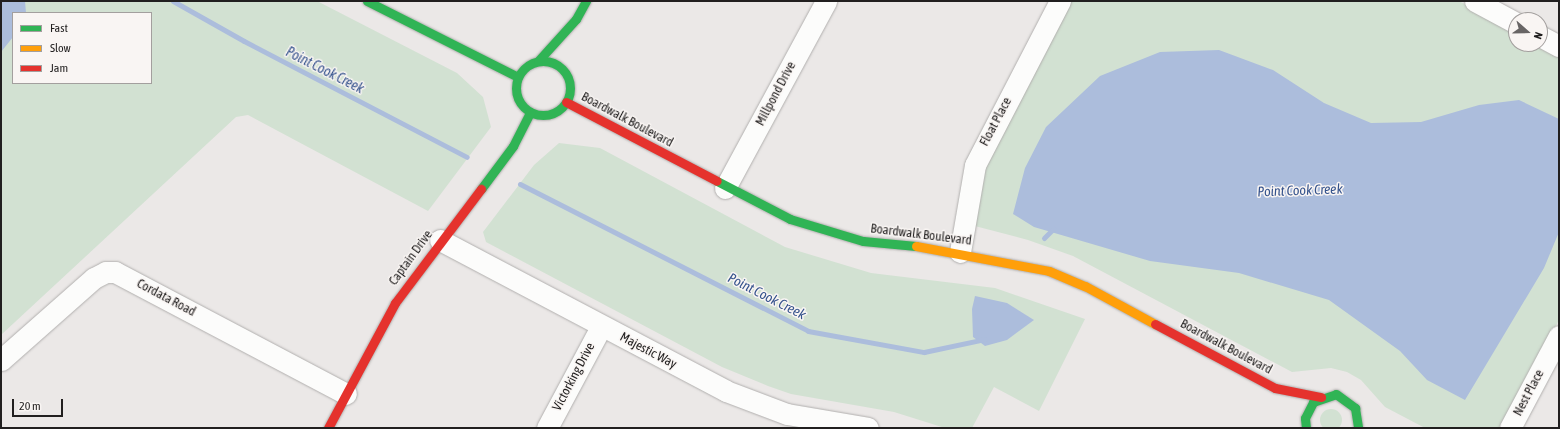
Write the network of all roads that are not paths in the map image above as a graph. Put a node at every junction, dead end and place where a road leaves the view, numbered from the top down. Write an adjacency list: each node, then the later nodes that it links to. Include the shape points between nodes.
1 (367, 1): 14 (street)
2 (586, 1): 6 (street)
3 (826, 1): 17 (street, Millpond Drive)
4 (1060, 1): 19 (street, Float Place, via 974,165)
5 (1475, 1): 7 (street)
6 (576, 19): 8 (street); 12 (street)
7 (1508, 19)
8 (572, 39)
9 (1548, 40): 10 (street)
10 (1559, 46)
11 (568, 58): 13 (street)
12 (538, 61): 13 (street, via 553,62); 14 (street, via 522,69)
13 (565, 72): 15 (street, via 570,87)
14 (518, 77): 16 (street, via 516,93)
15 (566, 102): 16 (street, via 550,114); 17 (street, Boardwalk Boulevard)
16 (530, 112): 18 (street, Captain Drive, via 513,146)
17 (725, 188): 19 (street, Boardwalk Boulevard, via 790,219 839,236)
18 (440, 240): 20 (street, Majestic Way); 24 (street, Captain Drive, via 395,303)
19 (960, 252): 23 (street, Boardwalk Boulevard, via 1050,271 1085,286)
20 (601, 327): 29 (street, Majestic Way); 32 (street, Victorking Drive)
21 (1559, 336): 36 (street, Nest Place)
22 (1, 360): 24 (street, Cordata Road, via 94,278 106,272 115,272)
23 (1275, 388): 25 (street, Boardwalk Boulevard); 26 (street, Boardwalk Boulevard)
24 (346, 394): 31 (street, Captain Drive)
25 (1320, 397): 28 (street, Boardwalk Boulevard, via 1336,394 1344,397); 34 (street, via 1307,410)
26 (1286, 401)
27 (1294, 411): 34 (street)
28 (1358, 415): 30 (street); 35 (street)
29 (784, 421): 33 (street, Majestic Way)
30 (1370, 425)
31 (328, 428)
32 (547, 428)
33 (868, 428)
34 (1305, 428)
35 (1358, 428)
36 (1510, 428)

